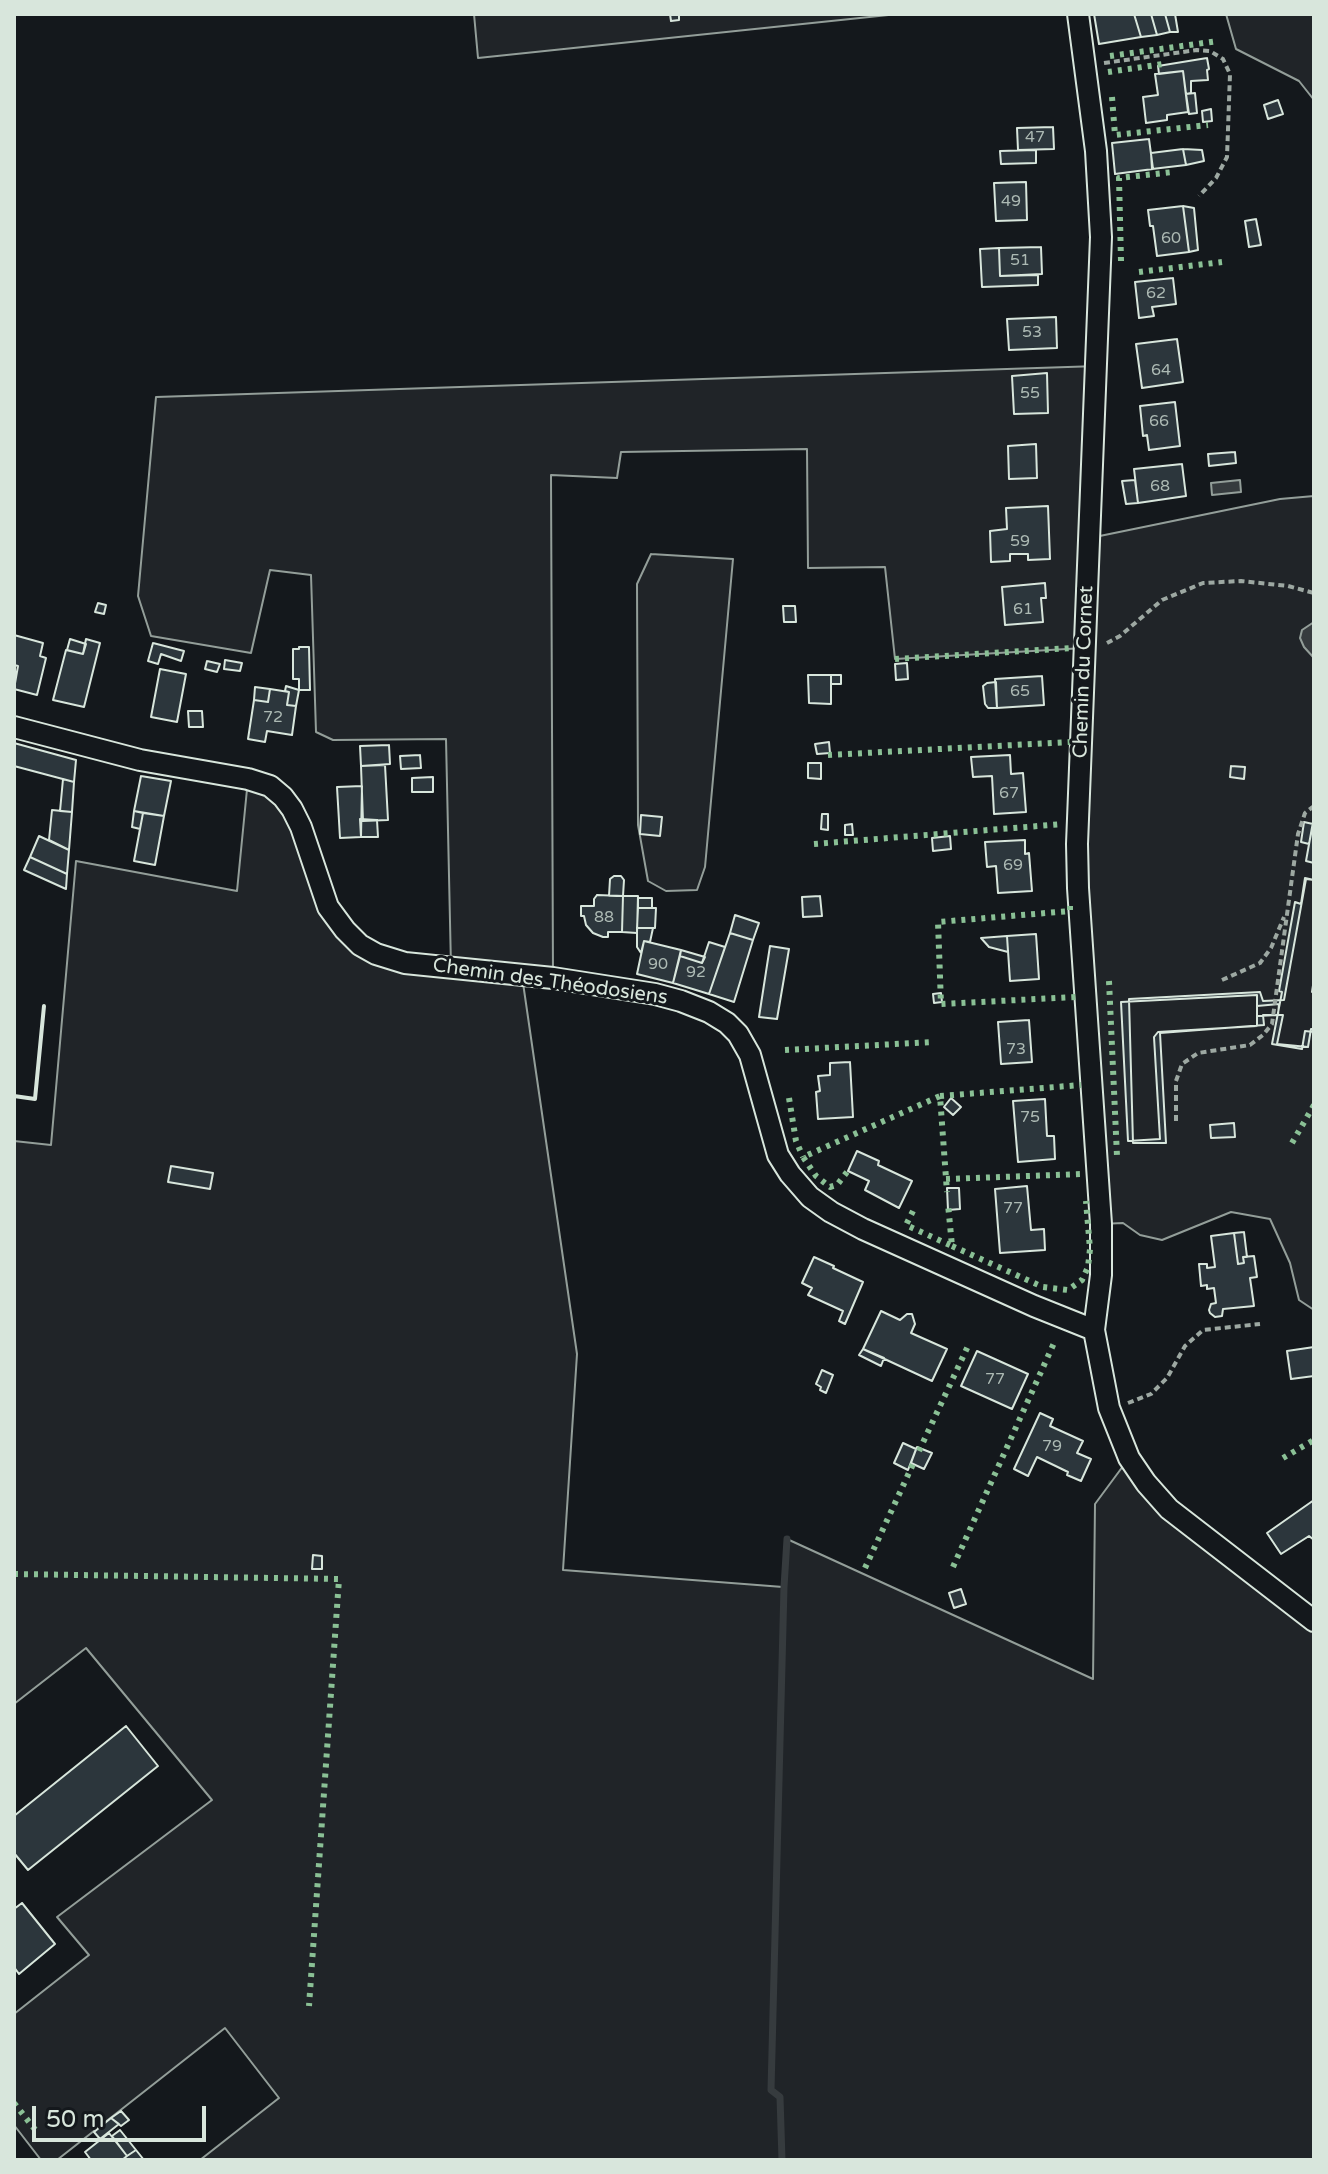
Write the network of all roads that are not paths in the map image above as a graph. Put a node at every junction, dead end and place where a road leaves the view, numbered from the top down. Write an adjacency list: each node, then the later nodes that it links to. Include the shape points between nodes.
1 (1078, 14): 3 (street, Chemin du Cornet, via 1101,237 1077,844 1101,1224)
2 (14, 727): 3 (street, Chemin des Théodosiens, via 270,786 301,827 328,907 360,945 376,954 405,963 655,994 709,1012 738,1034 750,1055 778,1155 810,1197 863,1229)
3 (1094, 1330): 4 (street, via 1109,1408 1129,1458 1146,1483 1169,1509)
4 (1314, 1621)

